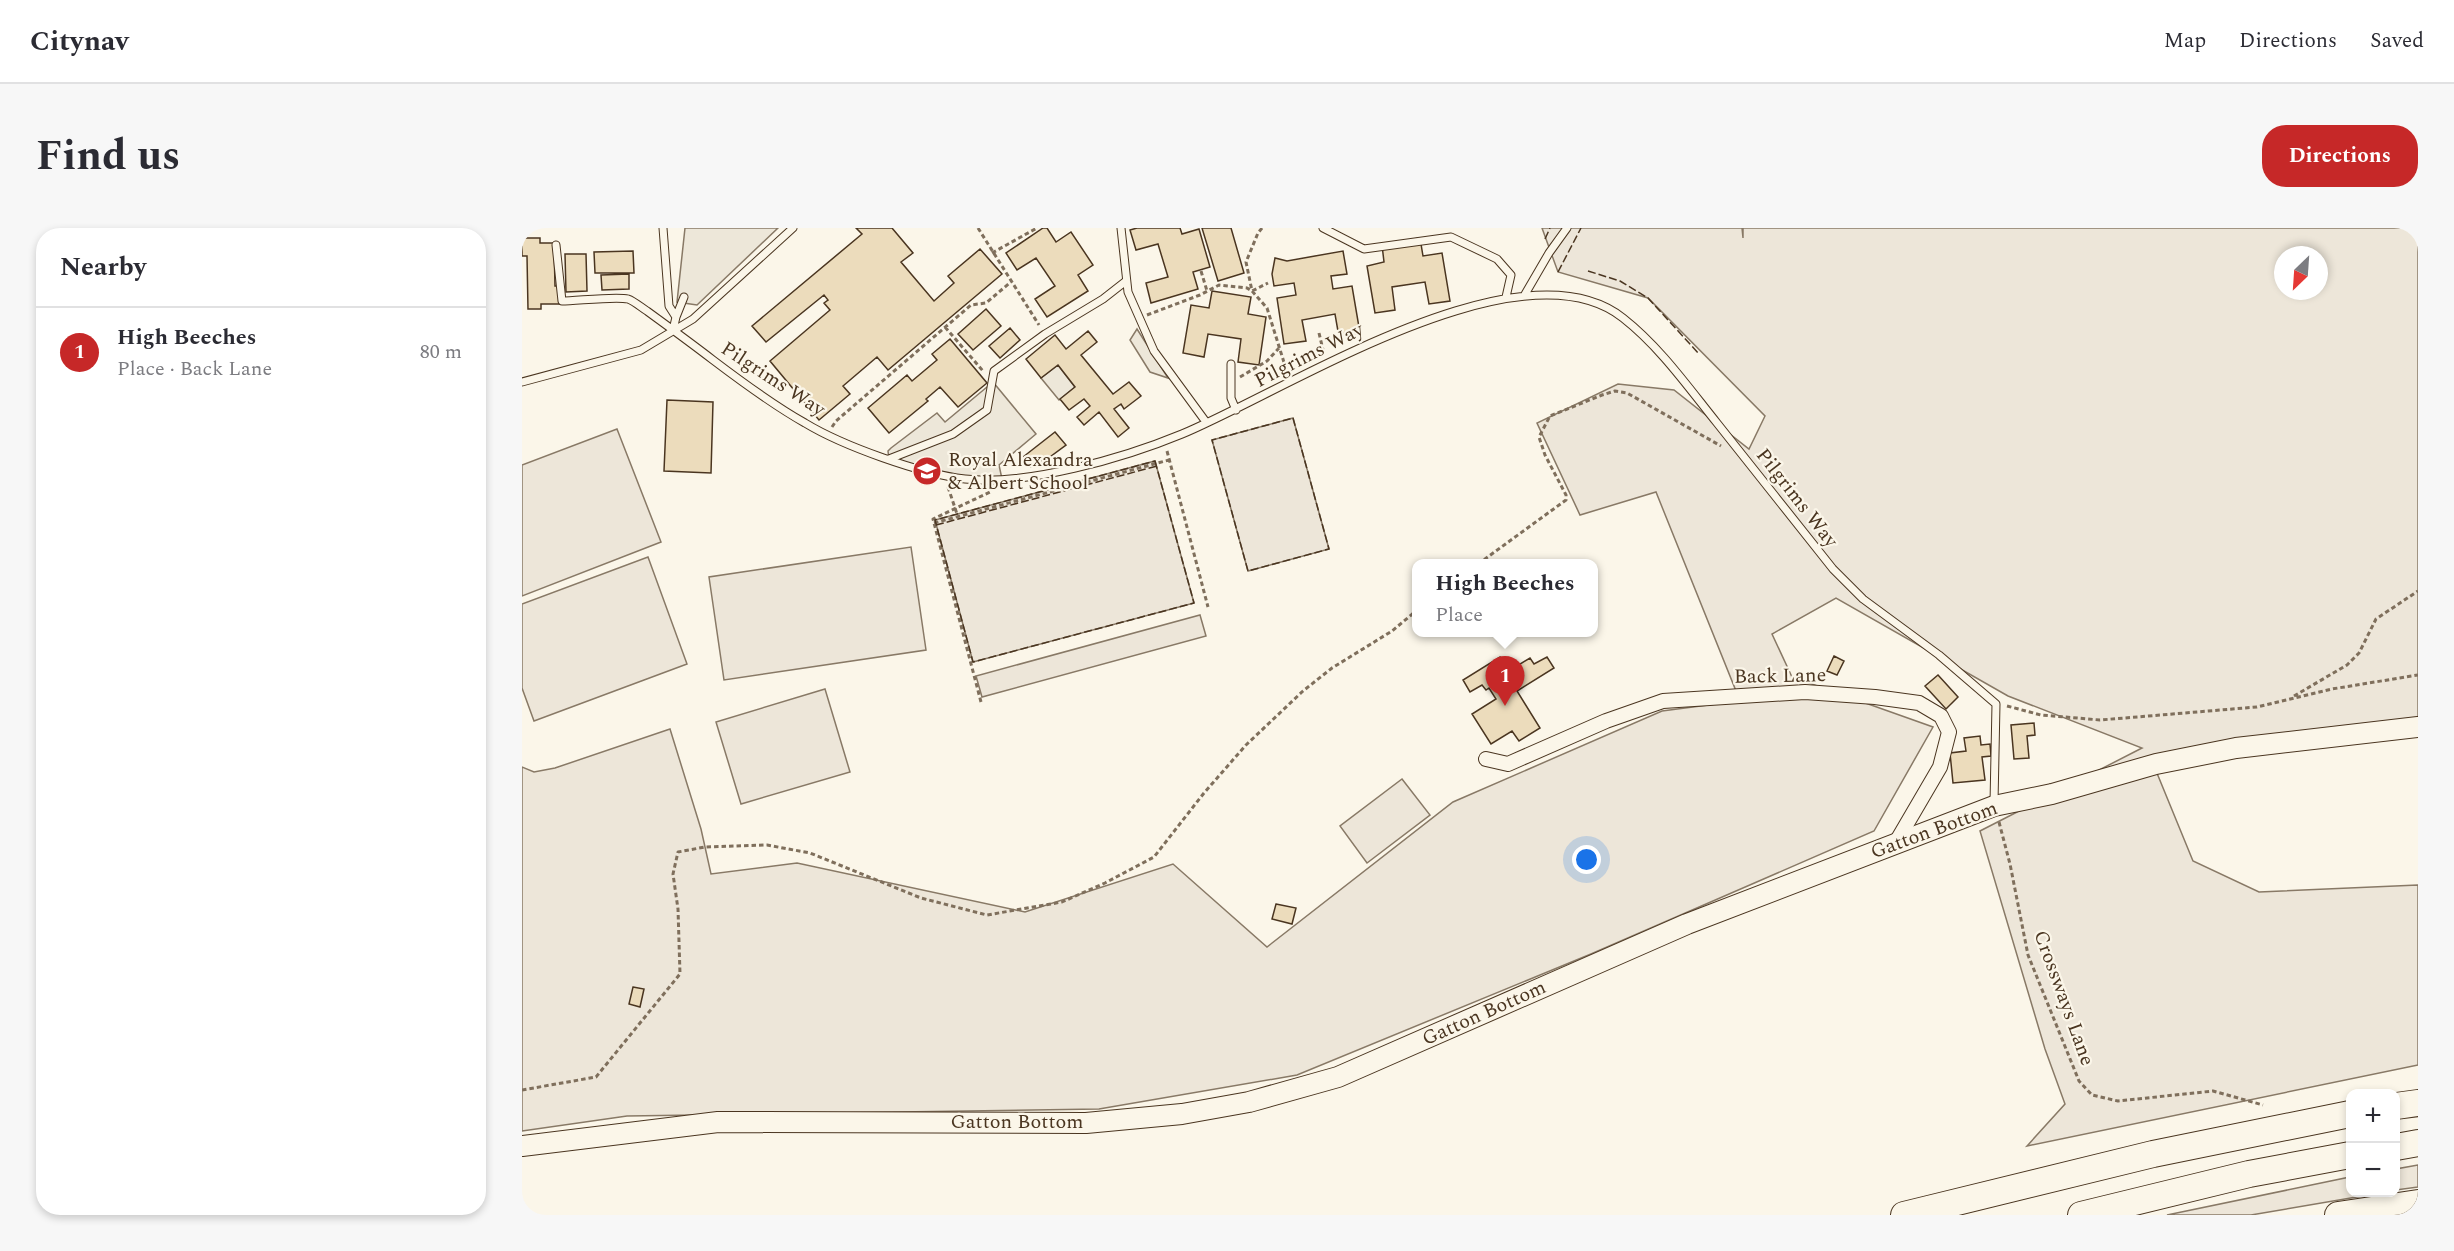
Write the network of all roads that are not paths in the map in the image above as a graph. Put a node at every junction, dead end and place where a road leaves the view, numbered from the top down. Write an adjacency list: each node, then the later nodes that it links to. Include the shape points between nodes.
1 (663, 228): 11 (lane, via 669,306)
2 (793, 228): 12 (lane, via 693,319)
3 (1121, 228): 7 (lane)
4 (1323, 228): 9 (lane, via 1364,249 1451,237 1497,259 1510,275)
5 (1567, 228): 10 (lane)
6 (556, 245): 12 (lane, Pilgrims Way, via 561,301 630,299)
7 (1126, 281): 16 (lane, via 1154,351); 17 (lane, via 994,371 987,410 953,434)
8 (684, 297): 11 (lane)
9 (1506, 297): 10 (lane, Pilgrims Way); 15 (lane, Pilgrims Way, via 1440,315 1371,342)
10 (1524, 297): 20 (lane, Pilgrims Way, via 1590,299 1621,316 1656,348 1833,569 1863,599 1939,655 1996,704)
11 (676, 316): 12 (lane)
12 (673, 330): 14 (lane, via 641,350); 17 (lane, Pilgrims Way, via 805,423)
13 (1231, 364): 15 (lane, via 1231,398)
14 (522, 382)
15 (1236, 411): 16 (lane, Pilgrims Way)
16 (1206, 422): 17 (lane, Pilgrims Way, via 1164,441 1048,474 971,480 945,477)
17 (889, 459)
18 (2418, 727): 20 (street, Gatton Bottom, via 2236,748 2156,764)
19 (1485, 759): 21 (street, Back Lane, via 1508,764 1663,701 1805,692 1919,703 1941,716 1949,732 1940,767)
20 (1994, 806): 21 (street, Gatton Bottom)
21 (1895, 844): 26 (street, Gatton Bottom, via 1687,924 1338,1077 1249,1102 1182,1114 1086,1122 718,1122)
22 (2418, 1103): 23 (highway)
23 (2400, 1106)
24 (2346, 1115): 30 (highway, via 2154,1154)
25 (2418, 1143): 27 (highway)
26 (522, 1146)
27 (2400, 1146)
28 (2346, 1156): 31 (highway, via 2249,1174)
29 (2418, 1203): 32 (highway)
30 (1904, 1215)
31 (2081, 1215)
32 (2338, 1215)

